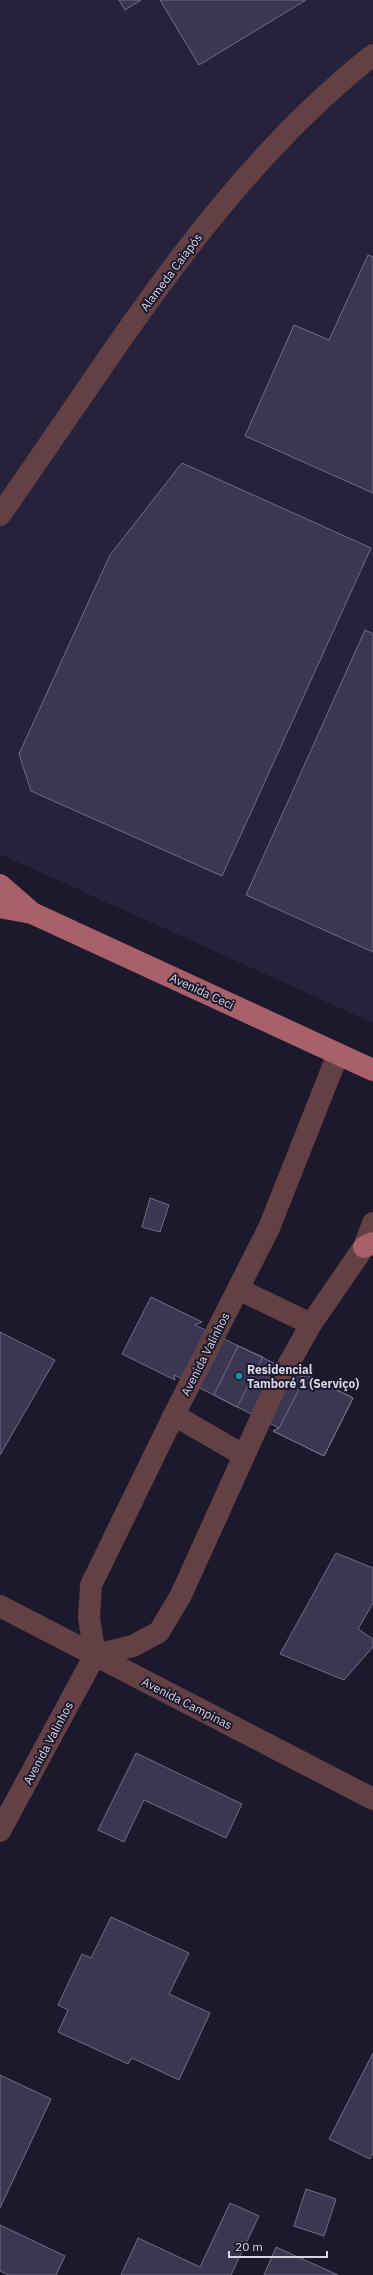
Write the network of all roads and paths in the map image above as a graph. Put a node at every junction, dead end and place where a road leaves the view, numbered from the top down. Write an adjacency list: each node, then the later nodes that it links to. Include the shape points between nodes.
1 (373, 55): 2 (street, Alameda Caiapós, via 348,75 282,138 216,212 108,355)
2 (0, 515)
3 (0, 885): 5 (main road, Avenida Ceci)
4 (0, 907): 5 (main road, Avenida Ceci)
5 (32, 913): 6 (main road, Avenida Ceci)
6 (338, 1054): 7 (main road, Avenida Ceci); 10 (street, Avenida Valinhos, via 269,1228)
7 (373, 1070)
8 (373, 1223): 9 (street)
9 (369, 1245): 11 (street)
10 (238, 1289): 11 (street); 12 (street, Avenida Valinhos)
11 (311, 1324): 13 (street, via 272,1394)
12 (174, 1415): 13 (street); 15 (street, Avenida Valinhos, via 91,1585 89,1618)
13 (244, 1455): 15 (street, via 181,1595 159,1632 133,1646)
14 (0, 1606): 15 (street, Avenida Campinas)
15 (95, 1655): 16 (street, Avenida Campinas); 17 (street, Avenida Valinhos)
16 (373, 1799)
17 (0, 1831)

